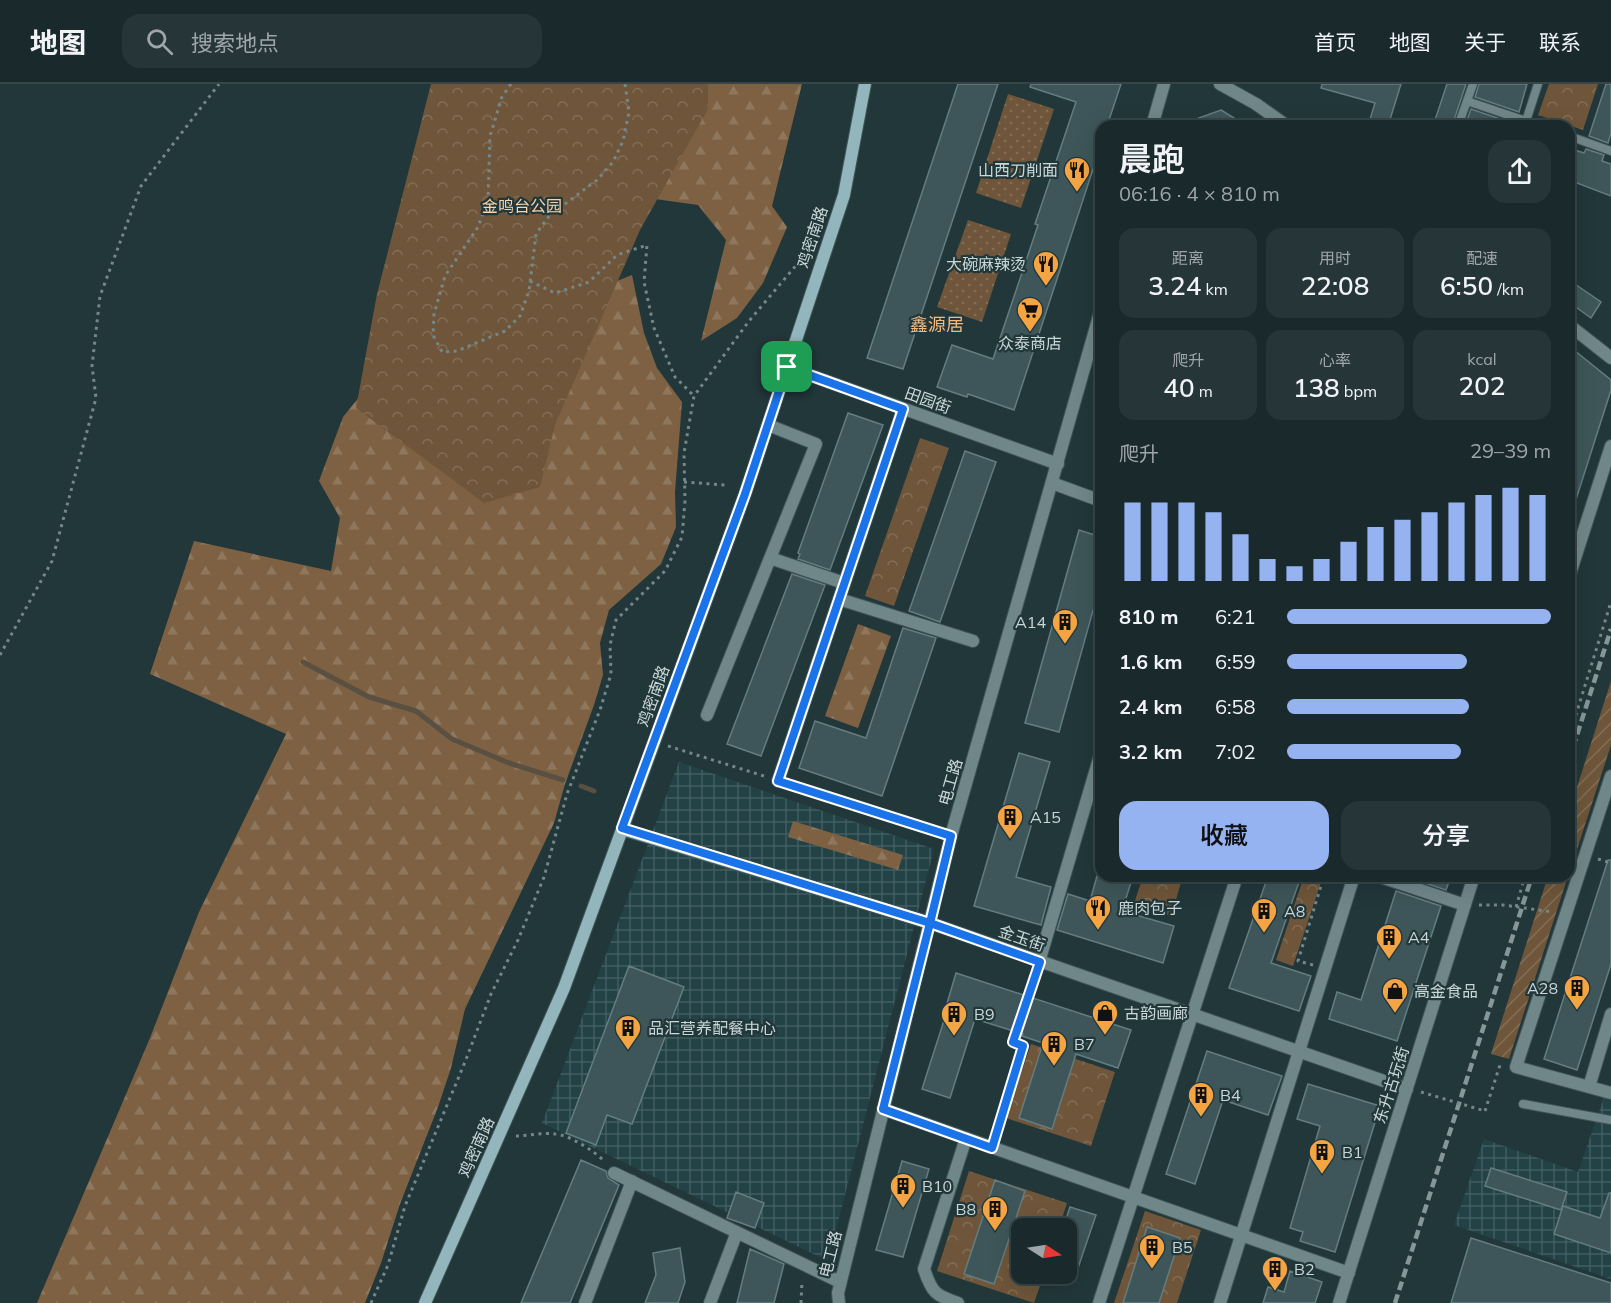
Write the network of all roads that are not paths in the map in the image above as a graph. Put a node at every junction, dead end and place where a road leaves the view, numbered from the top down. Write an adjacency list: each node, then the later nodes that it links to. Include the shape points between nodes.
1 (866, 84): 17 (main road, 鸡密南路, via 844,195)
2 (1164, 84): 7 (street)
3 (1220, 84): 8 (street)
4 (1473, 84): 6 (lane)
5 (1538, 84): 11 (lane)
6 (1467, 101): 9 (lane); 10 (lane)
7 (1154, 120)
8 (1279, 120)
9 (1460, 120)
10 (1523, 120)
11 (1526, 120)
12 (1575, 138): 13 (lane)
13 (1611, 151)
14 (1575, 330): 16 (street)
15 (1095, 331): 21 (street, 电工路)
16 (1611, 358)
17 (787, 367): 18 (street, 田园街); 19 (main road, 鸡密南路)
18 (903, 409): 21 (street, 田园街); 26 (street)
19 (768, 425): 25 (street, via 816,444); 33 (main road, 鸡密南路)
20 (1611, 446): 24 (street)
21 (1058, 464): 22 (street, 电工路)
22 (1052, 483): 23 (street); 39 (street, 电工路, via 951,836)
23 (1095, 499)
24 (1575, 546)
25 (770, 558): 26 (street); 29 (street)
26 (844, 583): 27 (street)
27 (839, 599): 28 (street); 32 (street)
28 (974, 641)
29 (706, 715)
30 (1095, 773): 40 (street)
31 (1611, 776): 44 (street, via 1516,1067)
32 (778, 781)
33 (622, 828): 39 (main road, 金玉街); 58 (main road, 鸡密南路, via 564,988)
34 (1235, 882): 42 (street)
35 (1352, 882): 43 (street)
36 (1396, 882): 38 (street)
37 (1472, 882): 38 (street, 东升古玩街)
38 (1465, 905): 45 (street, 东升古玩街)
39 (930, 923): 40 (street, 金玉街); 48 (street, 电工路)
40 (1040, 962): 42 (street, 金玉街)
41 (1611, 1014): 44 (street)
42 (1193, 1015): 43 (street, 金玉街); 53 (street)
43 (1299, 1051): 45 (street, 金玉街); 55 (street)
44 (1589, 1087): 46 (street)
45 (1407, 1089): 56 (street, 东升古玩街)
46 (1611, 1093)
47 (1523, 1104): 49 (lane)
48 (883, 1109): 50 (street); 57 (street, 电工路)
49 (1611, 1120)
50 (966, 1138): 53 (street); 62 (street, via 924,1269 938,1296)
51 (614, 1173): 52 (street)
52 (632, 1181): 54 (street); 59 (street)
53 (1133, 1197): 55 (street); 63 (street)
54 (737, 1232): 57 (street); 60 (street)
55 (1241, 1236): 56 (street); 64 (street)
56 (1349, 1273): 65 (street, 东升古玩街)
57 (840, 1282): 61 (street, 电工路)
58 (425, 1303)
59 (585, 1303)
60 (710, 1303)
61 (838, 1303)
62 (958, 1303)
63 (1099, 1303)
64 (1220, 1303)
65 (1339, 1303)

